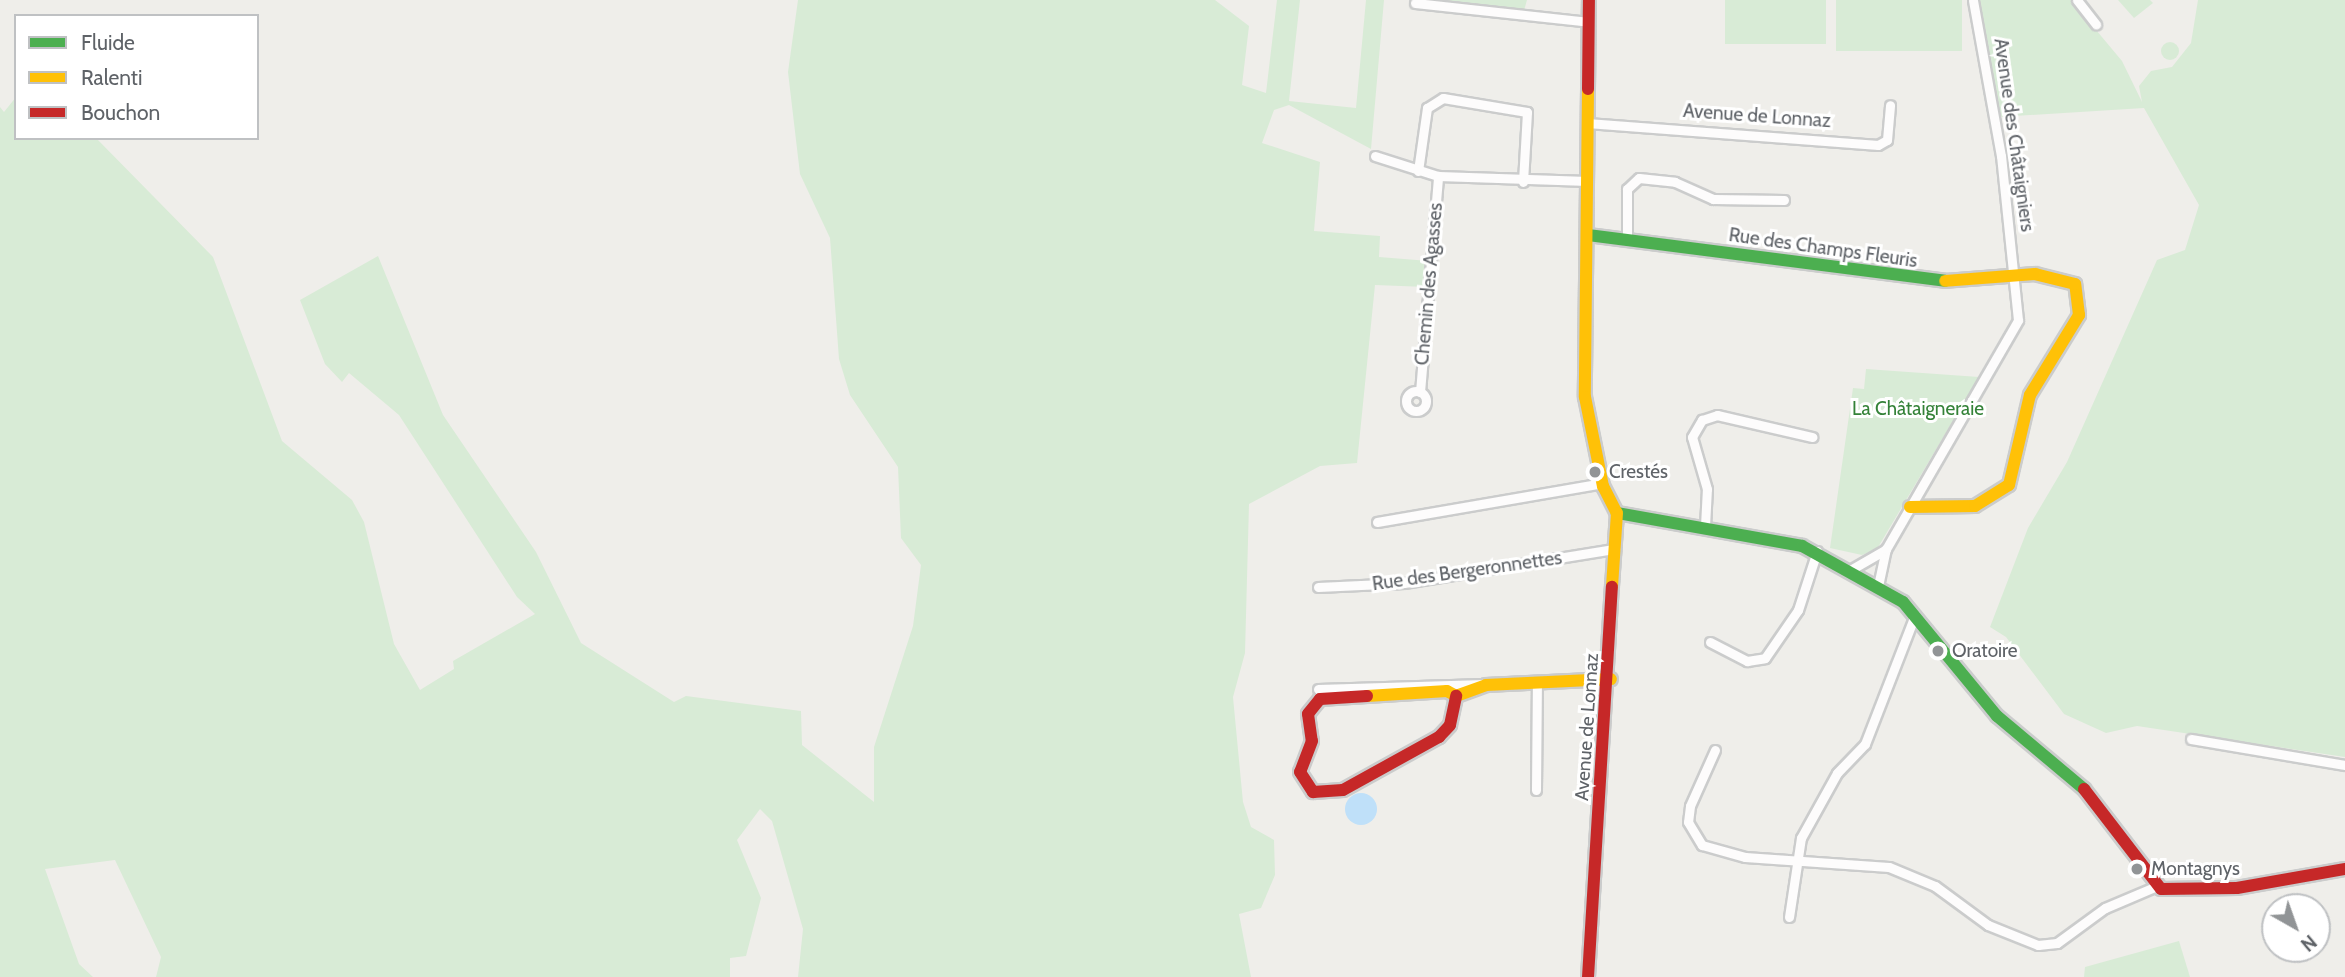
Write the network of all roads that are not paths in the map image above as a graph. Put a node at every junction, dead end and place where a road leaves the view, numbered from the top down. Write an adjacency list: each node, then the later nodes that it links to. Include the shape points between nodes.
1 (1589, 0): 5 (street, Avenue de Lonnaz)
2 (1973, 0): 17 (street, Avenue des Châtaigniers)
3 (2077, 0): 6 (street)
4 (1415, 3): 5 (street)
5 (1589, 22): 8 (street, Avenue de Lonnaz)
6 (2096, 24)
7 (1890, 105): 8 (street, Avenue de Lonnaz, via 1887,140 1878,145)
8 (1587, 122): 12 (street, Avenue de Lonnaz)
9 (1375, 156): 10 (street, Chemin des Agasses)
10 (1418, 171): 11 (street, Chemin des Agasses); 13 (street, via 1427,108 1443,98 1527,113)
11 (1438, 176): 13 (street, Chemin des Agasses); 18 (street, Chemin des Agasses)
12 (1588, 181): 13 (street, Chemin des Agasses); 15 (street, Avenue de Lonnaz)
13 (1523, 182)
14 (1784, 200): 16 (street, Rue des Champs Fleuris, via 1713,199 1680,184 1639,178 1627,189)
15 (1588, 235): 16 (street, Rue des Champs Fleuris); 20 (street, Avenue de Lonnaz, via 1585,391)
16 (1627, 240): 17 (street, Rue des Champs Fleuris, via 1933,282)
17 (2015, 276): 21 (street, Avenue des Châtaigniers, via 2016,330); 21 (street, via 2066,278 2078,288 2081,303 2074,328 2027,402 2013,478 1983,504)
18 (1420, 392)
19 (1812, 438): 24 (street, via 1717,415 1702,420 1692,437 1707,489)
20 (1602, 483): 22 (street, Avenue de Lonnaz); 23 (street)
21 (1910, 507): 26 (street, Avenue des Châtaigniers)
22 (1617, 513): 24 (street); 25 (street, Avenue de Lonnaz)
23 (1377, 522)
24 (1705, 526): 27 (street)
25 (1615, 549): 30 (street, Rue des Bergeronnettes, via 1404,583); 33 (street, Avenue de Lonnaz)
26 (1886, 549): 28 (street, Avenue des Châtaigniers); 29 (street, Avenue des Châtaigniers)
27 (1817, 551): 28 (street); 32 (street, via 1798,610 1765,658 1747,661)
28 (1852, 569): 29 (street)
29 (1878, 586): 31 (street)
30 (1318, 587)
31 (1916, 614): 42 (street, via 1882,709 1864,744 1836,773); 44 (street, via 1990,710 2096,799)
32 (1710, 642)
33 (1611, 679): 34 (street); 46 (street, Avenue de Lonnaz)
34 (1537, 682): 35 (street); 41 (street)
35 (1486, 685): 36 (street); 37 (street)
36 (1318, 689)
37 (1457, 696): 37 (street, via 1447,691 1316,701 1308,714 1312,741 1300,772 1303,785 1314,792 1343,790 1439,737 1450,725)
38 (2191, 739): 40 (street)
39 (1715, 750): 42 (street, via 1690,806 1695,841 1745,857)
40 (2345, 765)
41 (1536, 790)
42 (1794, 861): 44 (street, via 1889,867 1935,886 1987,925 2038,945 2057,943 2112,905); 45 (street)
43 (2345, 869): 44 (street, via 2224,889 2174,893)
44 (2157, 886)
45 (1789, 917)
46 (1588, 977)

